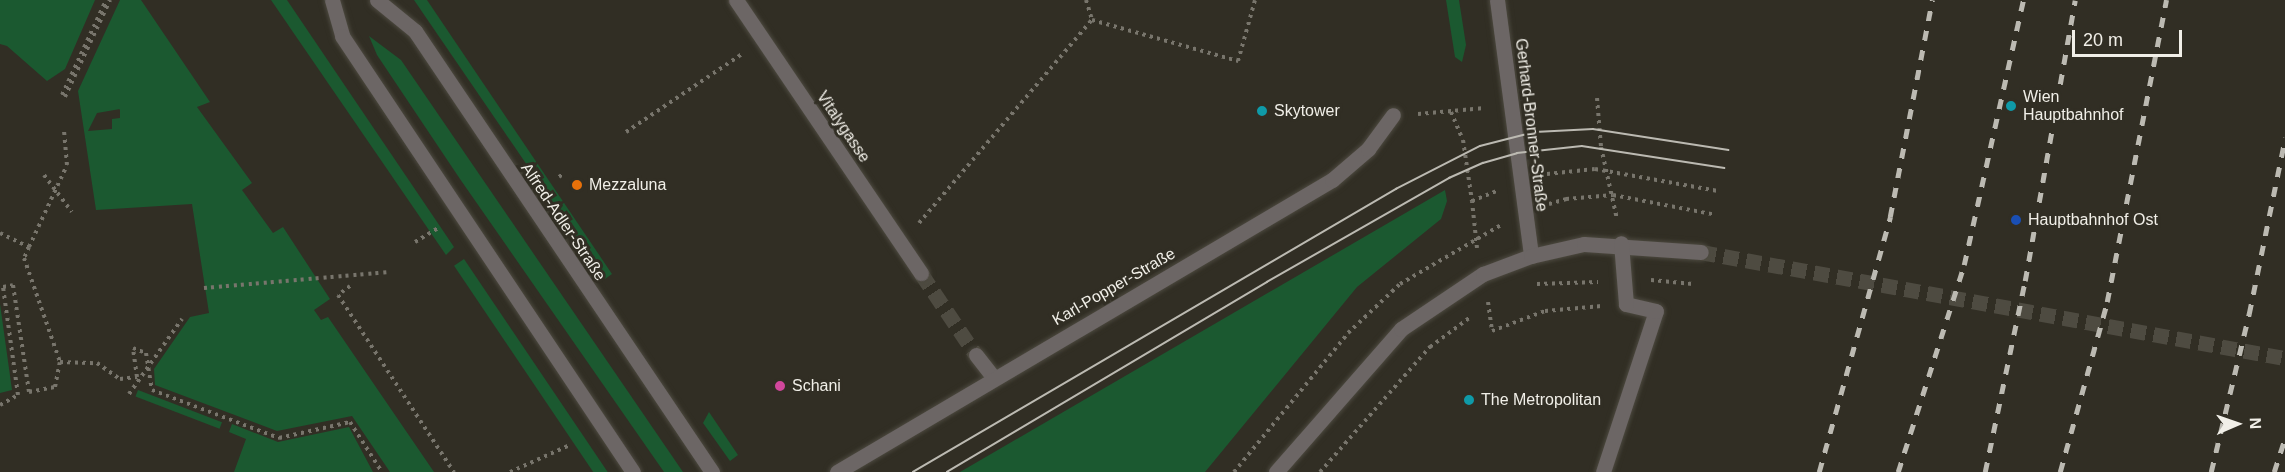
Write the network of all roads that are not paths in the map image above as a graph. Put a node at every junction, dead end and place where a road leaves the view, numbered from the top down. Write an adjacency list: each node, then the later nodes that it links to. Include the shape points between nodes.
1 (332, 0): 12 (street, via 342,36)
2 (377, 0): 13 (street, Alfred-Adler-Straße, via 415,31)
3 (736, 0): 9 (street, Vitalygasse)
4 (1497, 0): 8 (street, Gerhard-Bronner-Straße)
5 (1393, 115): 11 (street, Karl-Popper-Straße, via 1368,149 1332,180)
6 (1621, 243): 7 (street); 8 (street, via 1584,244); 16 (street, via 1626,304 1656,311)
7 (1701, 252)
8 (1531, 255): 15 (street, via 1457,288 1401,329)
9 (921, 273)
10 (976, 355): 11 (street)
11 (994, 378): 14 (street, Karl-Popper-Straße)
12 (633, 472)
13 (711, 472)
14 (837, 472)
15 (1276, 472)
16 (1603, 472)

